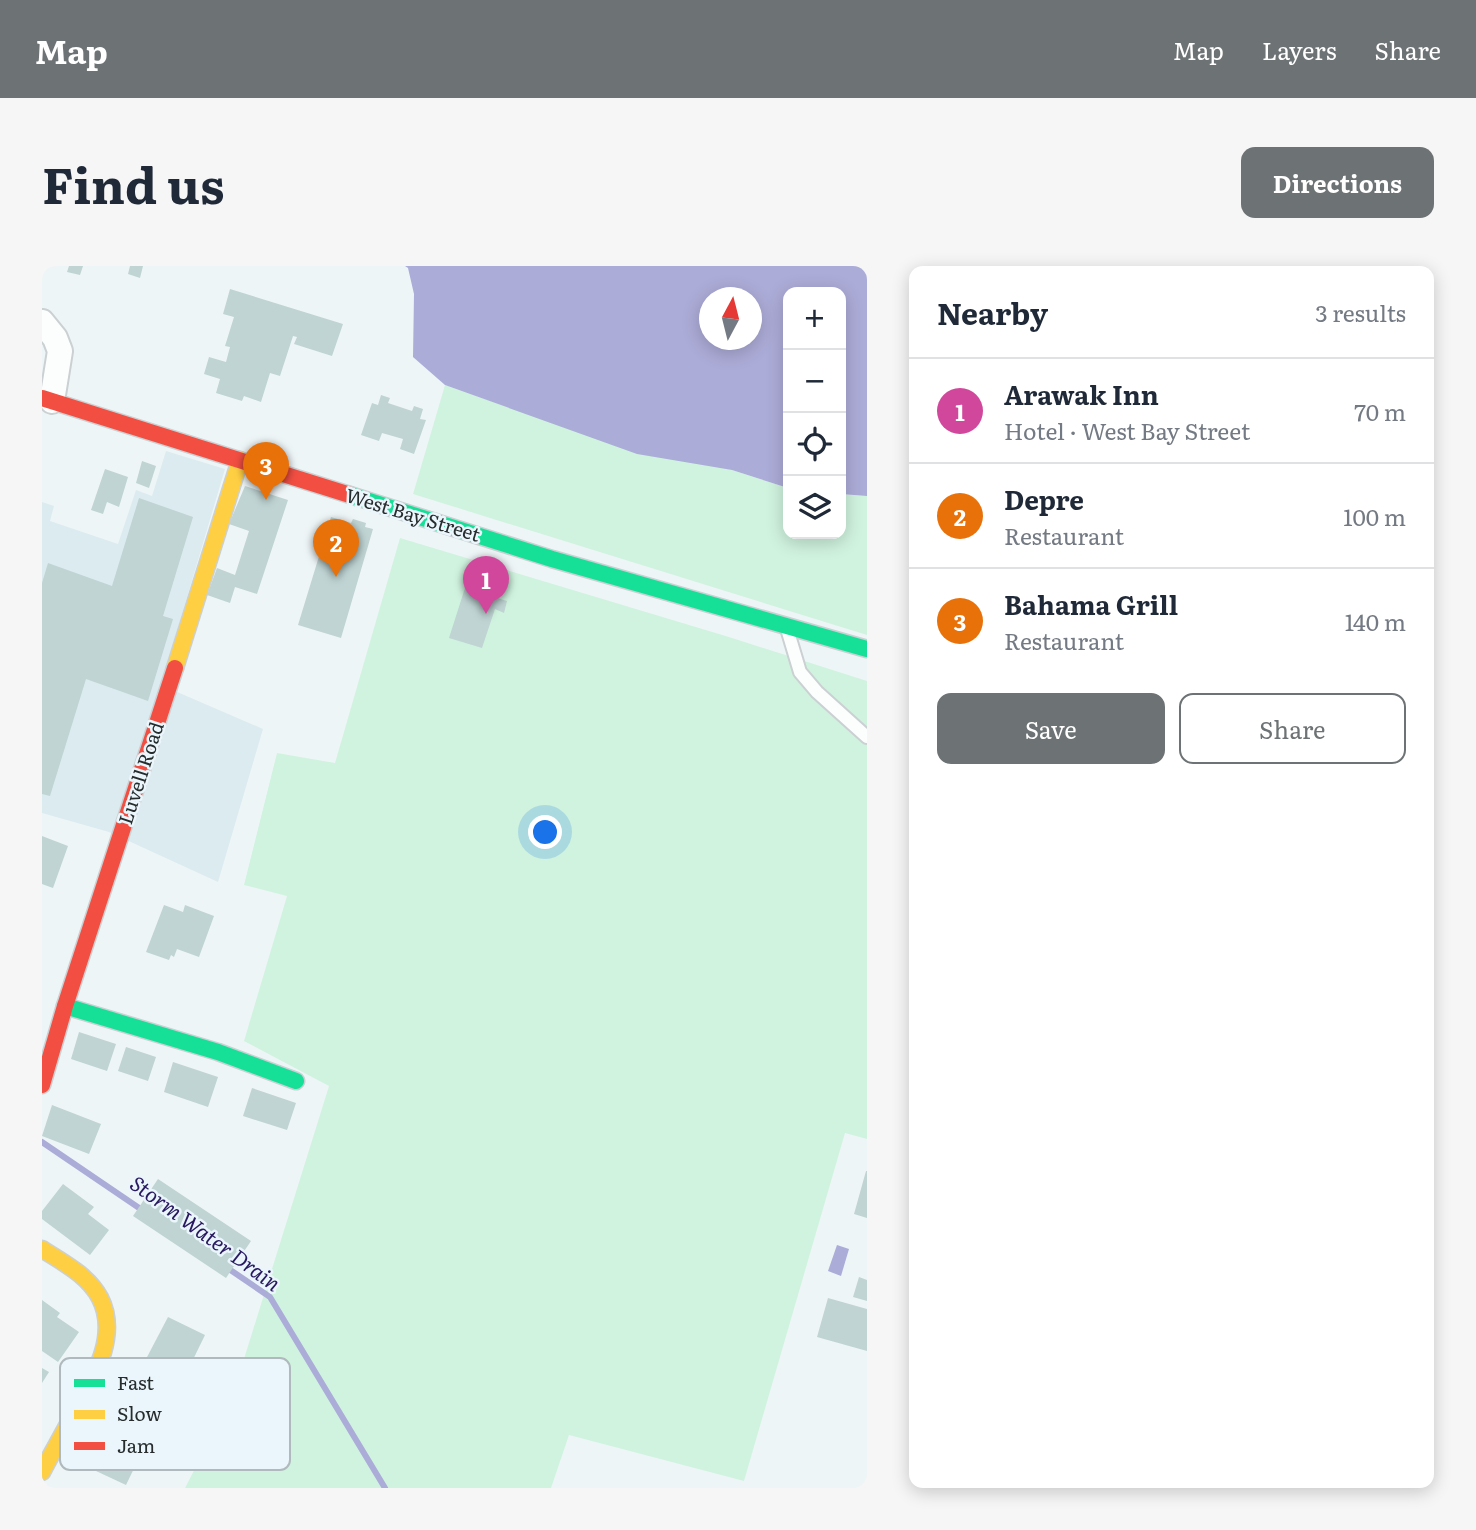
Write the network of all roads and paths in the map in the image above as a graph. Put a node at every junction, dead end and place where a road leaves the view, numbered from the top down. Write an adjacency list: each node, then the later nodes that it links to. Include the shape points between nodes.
1 (42, 322): 2 (street, via 55,338)
2 (51, 348): 3 (street)
3 (47, 399): 4 (main road, West Bay Street)
4 (240, 460): 5 (main road, West Bay Street, via 552,559); 8 (main road, Luvell Road)
5 (786, 625): 6 (main road, West Bay Street); 7 (lane, via 800,671)
6 (867, 649)
7 (867, 737)
8 (65, 1006): 9 (main road); 10 (main road, Luvell Road)
9 (296, 1081)
10 (42, 1085)
11 (42, 1249): 12 (main road, via 74,1271 100,1298 107,1325)
12 (100, 1358)
13 (52, 1430): 14 (main road)
14 (42, 1472)

